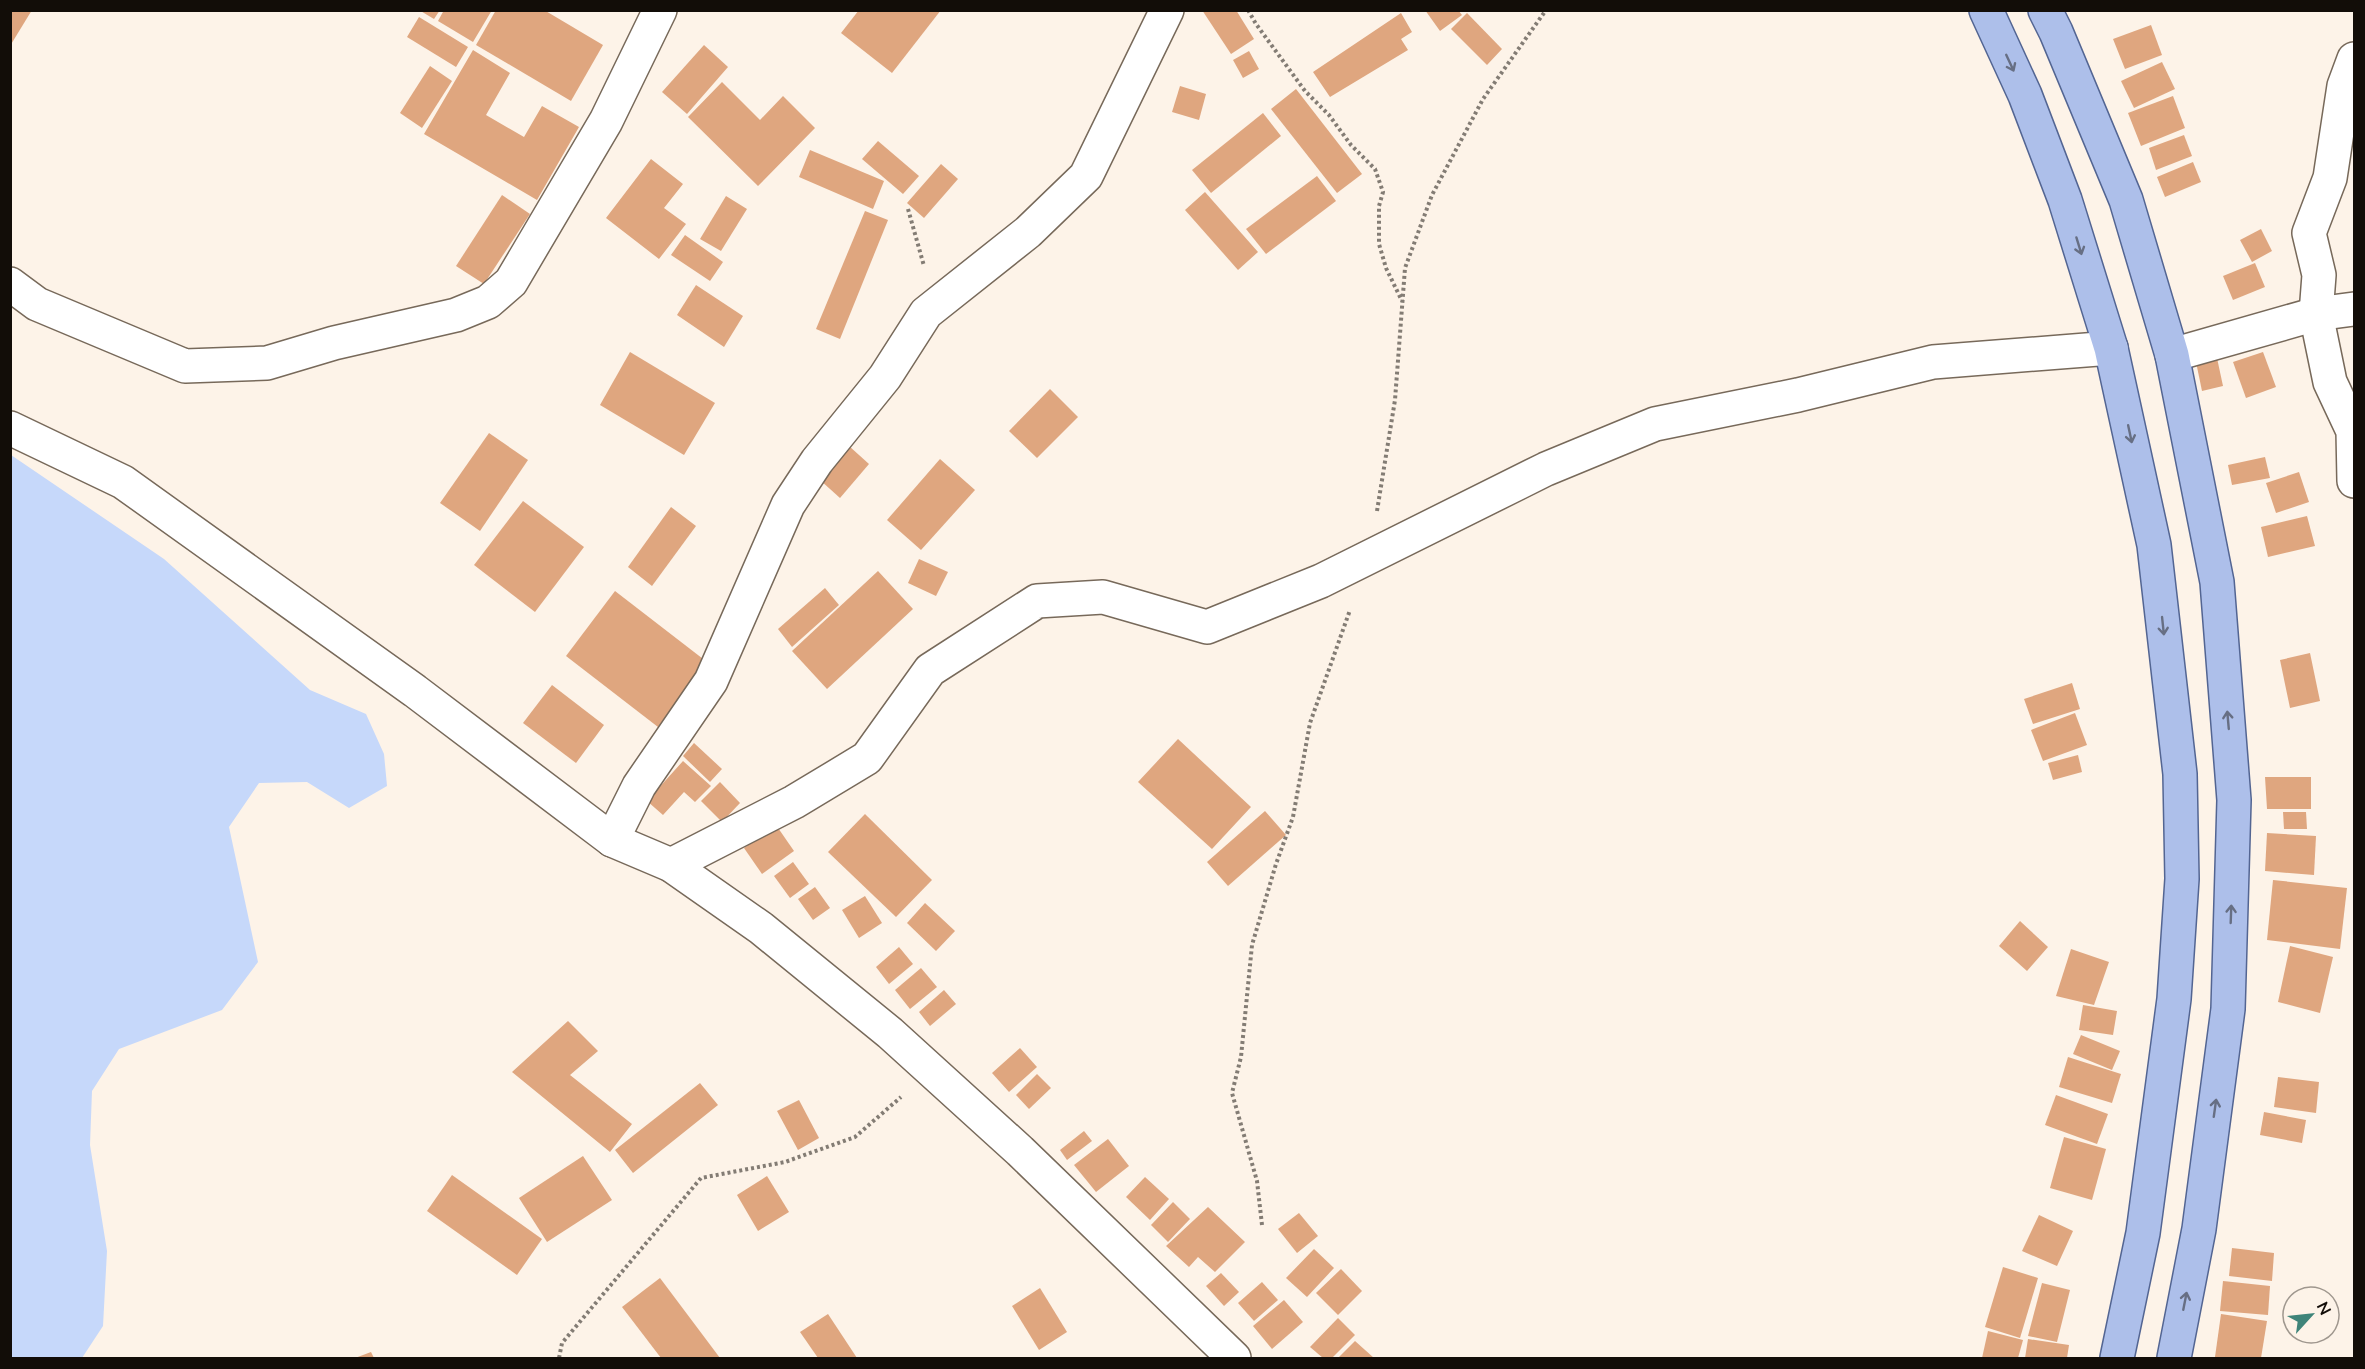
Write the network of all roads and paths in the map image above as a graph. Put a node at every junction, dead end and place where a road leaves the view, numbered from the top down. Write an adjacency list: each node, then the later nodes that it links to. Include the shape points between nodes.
1 (660, 10): 8 (street, via 606,122 511,282 488,302 456,315 267,363 185,366 37,304)
2 (1167, 10): 11 (street, via 1086,176 1029,232)
3 (1248, 10): 9 (path, via 1305,91 1375,170 1383,192 1379,244)
4 (1986, 10): 13 (main road, one-way to 13, via 2025,95 2061,190)
5 (2045, 10): 14 (main road, via 2126,200)
6 (2355, 59): 12 (street, via 2344,86 2330,178 2309,233 2319,275)
7 (908, 209): 11 (path, via 924,266)
8 (10, 284)
9 (1402, 302)
10 (2355, 309): 12 (street)
11 (926, 313): 18 (street, via 885,378 817,461 788,505 711,681 639,786)
12 (2316, 314): 14 (street); 16 (street, via 2330,382)
13 (2111, 348): 19 (street, via 1933,362 1798,396 1655,424 1546,470 1321,581 1207,627 1102,597 1037,601 930,670 867,758 794,802); 23 (main road, one-way to 23, via 2154,544 2180,774 2182,879 2174,999 2142,1233)
14 (2172, 355): 24 (main road, one-way to 14, via 2199,1229 2228,1009 2234,800 2217,582)
15 (10, 428): 18 (street, via 123,482 415,691)
16 (2354, 431): 17 (street)
17 (2355, 481)
18 (612, 840): 19 (street)
19 (671, 865): 20 (street, via 761,928)
20 (932, 1071): 21 (path, via 855,1137 785,1162 701,1178 562,1343); 22 (street)
21 (559, 1359)
22 (1234, 1359)
23 (2117, 1359)
24 (2174, 1359)

